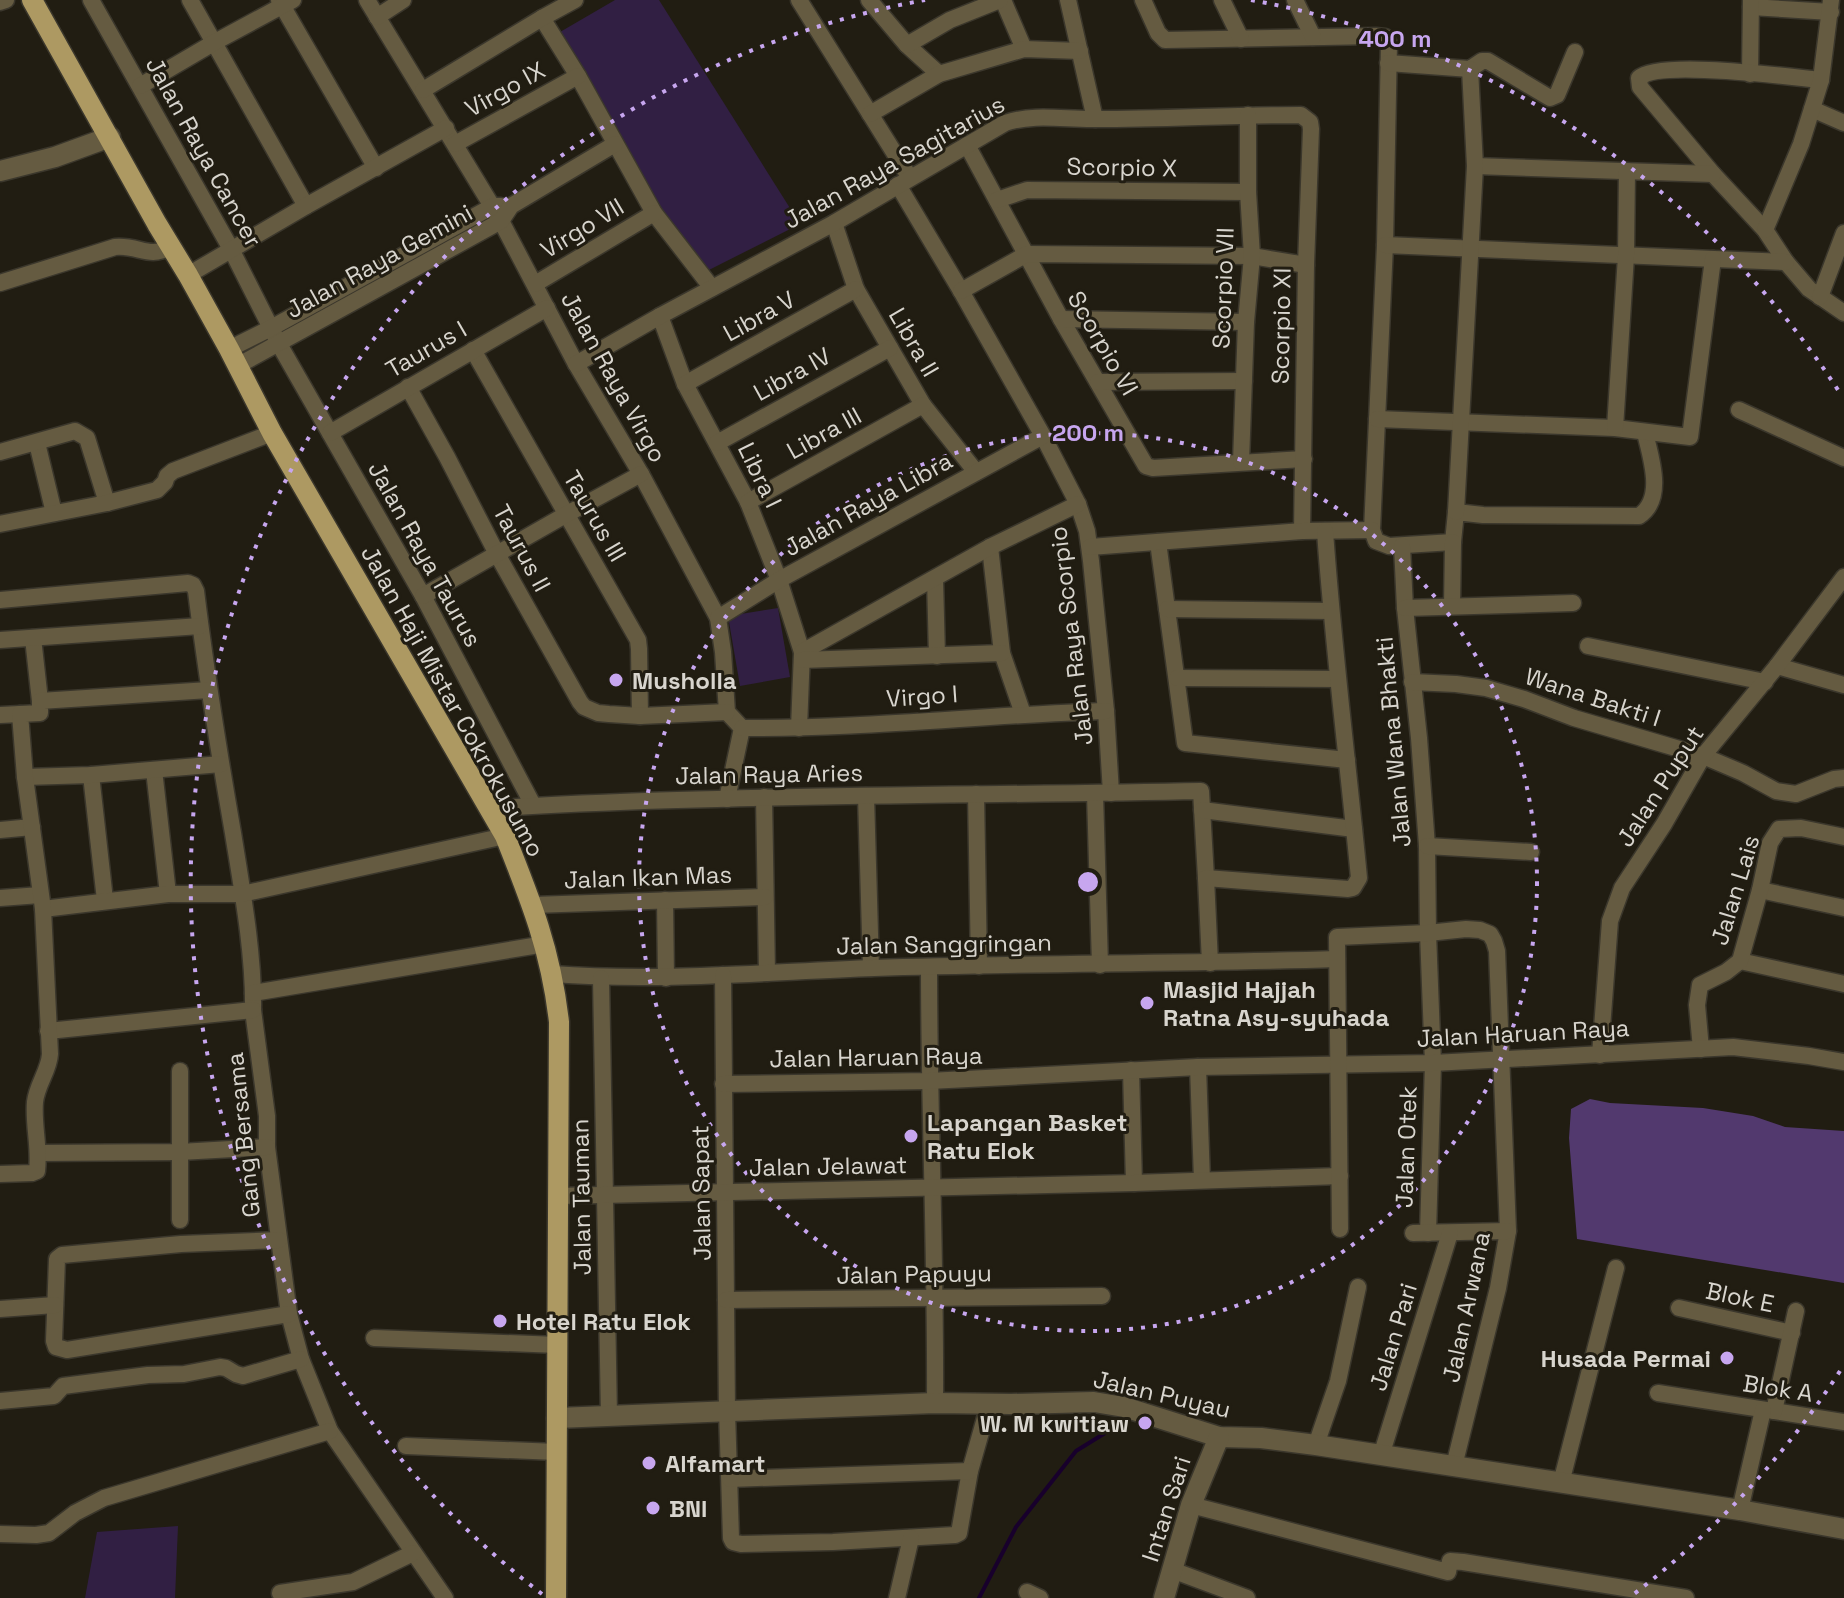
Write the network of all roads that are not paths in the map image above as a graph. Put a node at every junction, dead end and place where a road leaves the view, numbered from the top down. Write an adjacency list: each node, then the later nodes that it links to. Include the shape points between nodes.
1 (6, 0): 15 (street)
2 (32, 0): 43 (main road, Jalan Haji Mistar Cokrokusumo)
3 (91, 0): 34 (street, Jalan Raya Cancer)
4 (190, 0): 23 (street)
5 (367, 0): 19 (street, Jalan Raya Virgo)
6 (403, 0): 19 (street)
7 (575, 0): 20 (street)
8 (799, 0): 37 (street, Jalan Raya Scorpio)
9 (1001, 0): 24 (street); 25 (street)
10 (1068, 0): 26 (street)
11 (1143, 0): 22 (street, via 1165,40)
12 (1222, 0): 22 (street)
13 (1295, 0): 21 (street)
14 (873, 1): 24 (street)
15 (0, 2)
16 (285, 2): 23 (street); 48 (street)
17 (1751, 4): 18 (street); 31 (street)
18 (1834, 16): 33 (street)
19 (377, 17): 35 (street, Jalan Raya Virgo)
20 (542, 18): 32 (street); 35 (street)
21 (1313, 37): 22 (street); 28 (street, via 1385,37)
22 (1241, 39)
23 (215, 42): 34 (street); 55 (street)
24 (907, 45): 30 (street)
25 (1024, 49): 26 (street); 30 (street)
26 (1080, 51): 39 (street)
27 (1575, 52): 29 (street, via 1557,95 1550,98 1488,61)
28 (1388, 63): 29 (street); 61 (street)
29 (1470, 69): 47 (street)
30 (939, 74): 37 (street)
31 (1750, 74): 33 (street); 51 (street, via 1659,71 1639,78 1640,87)
32 (578, 76): 44 (street, Virgo IX); 45 (street)
33 (1821, 80): 36 (street)
34 (140, 86): 63 (street, Jalan Raya Cancer)
35 (423, 90): 42 (street, Jalan Raya Virgo)
36 (1812, 109): 41 (street); 59 (street)
37 (870, 114): 52 (street, Jalan Raya Scorpio)
38 (1248, 115): 39 (street, Jalan Raya Sagitarius); 40 (street, Jalan Raya Sagitarius, via 1301,115); 53 (street, Scorpio VII)
39 (1095, 119): 46 (street, Jalan Raya Sagitarius, via 1018,119)
40 (1310, 122): 70 (street, Scorpio XI)
41 (1844, 123)
42 (446, 128): 44 (street, Jalan Raya Virgo); 48 (street)
43 (110, 137): 49 (street); 62 (main road, Jalan Haji Mistar Cokrokusumo)
44 (455, 144): 57 (street, Jalan Raya Virgo)
45 (615, 144): 56 (street); 57 (street, Jalan Raya Gemini)
46 (967, 145): 52 (street, Jalan Raya Sagitarius); 54 (street, Scorpio VI)
47 (1475, 166): 50 (street); 64 (street)
48 (376, 168): 55 (street)
49 (0, 171)
50 (1627, 171): 51 (street); 67 (street)
51 (1713, 174): 59 (street)
52 (904, 182): 58 (street, Jalan Raya Sagitarius); 76 (street, Jalan Raya Scorpio)
53 (1248, 192): 54 (street, Scorpio X, via 1027,190); 66 (street, Scorpio VII)
54 (997, 200): 65 (street, Scorpio VI)
55 (306, 206): 63 (street)
56 (654, 213): 73 (street, Virgo VII); 74 (street)
57 (497, 214): 73 (street, Jalan Raya Virgo); 83 (street, Jalan Raya Gemini); 84 (street, Jalan Raya Gemini)
58 (834, 223): 74 (street, Jalan Raya Sagitarius); 75 (street, Libra II)
59 (1765, 230): 69 (street)
60 (1844, 236): 77 (street)
61 (1385, 245): 64 (street); 95 (street)
62 (170, 247): 71 (main road, Jalan Haji Mistar Cokrokusumo); 72 (street, via 154,254 115,247)
63 (231, 249): 71 (street); 83 (street, Jalan Raya Cancer)
64 (1471, 249): 67 (street); 96 (street)
65 (1027, 254): 66 (street); 76 (street); 81 (street, Scorpio VI)
66 (1252, 256): 70 (street); 82 (street, Scorpio VII)
67 (1626, 256): 68 (street); 97 (street)
68 (1713, 259): 69 (street); 100 (street, via 1690,437)
69 (1786, 262): 77 (street)
70 (1306, 265): 106 (street, Scorpio XI)
71 (188, 275): 87 (main road, Jalan Haji Mistar Cokrokusumo)
72 (0, 283)
73 (535, 284): 78 (street, Jalan Raya Virgo)
74 (712, 288): 80 (street, Jalan Raya Sagitarius)
75 (856, 289): 85 (street, Libra II); 91 (street, Libra V)
76 (961, 291): 101 (street, Jalan Raya Scorpio)
77 (1820, 297): 79 (street)
78 (547, 308): 86 (street, Taurus I); 88 (street, Jalan Raya Virgo)
79 (1844, 313)
80 (660, 316): 88 (street, Jalan Raya Sagitarius); 91 (street, Libra I)
81 (1061, 319): 82 (street); 90 (street, Scorpio VI)
82 (1246, 322): 89 (street, Scorpio VII)
83 (271, 328): 84 (street, Jalan Raya Taurus); 87 (street, Jalan Raya Gemini)
84 (279, 344): 87 (street, Jalan Raya Gemini); 99 (street, Jalan Raya Taurus)
85 (890, 348): 93 (street, Libra II); 103 (street, Libra IV)
86 (473, 350): 92 (street, Taurus I); 115 (street, Taurus III)
87 (233, 357): 98 (main road, Jalan Haji Mistar Cokrokusumo)
88 (576, 364): 109 (street, Jalan Raya Virgo)
89 (1244, 381): 90 (street); 107 (street, Scorpio VII)
90 (1098, 382): 107 (street, Scorpio VI, via 1146,466)
91 (685, 384): 103 (street, Libra I)
92 (408, 387): 99 (street, Taurus I); 125 (street, Taurus II)
93 (923, 405): 108 (street, Libra II); 110 (street, Libra III)
94 (1739, 410): 105 (street)
95 (1377, 419): 96 (street); 117 (street)
96 (1461, 422): 97 (street); 113 (street)
97 (1615, 428): 100 (street)
98 (272, 433): 111 (street, via 173,471 157,490); 173 (main road, Jalan Haji Mistar Cokrokusumo)
99 (330, 433): 129 (street, Jalan Raya Taurus)
100 (1645, 433): 113 (street, via 1654,489 1652,502 1639,516)
101 (1043, 436): 108 (street, Jalan Raya Libra); 112 (street, Jalan Raya Scorpio)
102 (37, 443): 104 (street); 111 (street, via 75,431 87,438); 114 (street)
103 (717, 443): 110 (street, Libra I)
104 (0, 452)
105 (1844, 458)
106 (1304, 459): 107 (street, Scorpio VI); 118 (street, Scorpio XI)
107 (1241, 462)
108 (976, 472): 127 (street, Jalan Raya Libra)
109 (641, 474): 115 (street); 136 (street, Jalan Raya Virgo)
110 (748, 502): 127 (street, Libra I)
111 (107, 503): 114 (street)
112 (1078, 504): 123 (street); 124 (street, Jalan Raya Scorpio)
113 (1456, 512): 121 (street)
114 (54, 513): 116 (street)
115 (567, 514): 125 (street); 157 (street, Taurus III, via 638,640)
116 (0, 524)
117 (1372, 530): 119 (street); 122 (street, via 1376,541)
118 (1302, 531): 119 (street); 120 (street)
119 (1325, 531): 135 (street)
120 (1158, 542): 124 (street); 134 (street)
121 (1453, 542): 122 (street); 132 (street)
122 (1402, 546): 133 (street, Jalan Wana Bhakti)
123 (990, 547): 126 (street); 141 (street)
124 (1090, 547): 152 (street, Jalan Raya Scorpio)
125 (497, 554): 129 (street); 157 (street, Taurus II, via 580,702 591,710)
126 (935, 579): 142 (street); 143 (street)
127 (779, 580): 136 (street, Jalan Raya Libra); 142 (street, Libra I)
128 (1843, 580): 144 (street, Jalan Puput)
129 (423, 596): 172 (street, Jalan Raya Taurus)
130 (0, 600): 137 (street, Gang Bersama, via 188,583 196,591)
131 (1573, 603): 132 (street)
132 (1452, 606): 133 (street)
133 (1405, 608): 147 (street, Jalan Wana Bhakti)
134 (1167, 609): 135 (street); 145 (street)
135 (1331, 611): 146 (street)
136 (718, 618): 153 (street, Jalan Raya Virgo)
137 (200, 626): 138 (street); 150 (street, Gang Bersama)
138 (33, 638): 139 (street); 151 (street)
139 (0, 640)
140 (1588, 646): 148 (street)
141 (1002, 653): 143 (street); 155 (street)
142 (802, 656): 143 (street); 159 (street)
143 (937, 656)
144 (1777, 666): 148 (street, Jalan Puput); 149 (street)
145 (1177, 678): 146 (street); 161 (street, via 1185,743)
146 (1337, 679): 161 (street)
147 (1412, 682): 160 (street, Wana Bakti I, via 1486,688); 180 (street, Jalan Wana Bhakti)
148 (1765, 682): 160 (street, Jalan Puput)
149 (1844, 685)
150 (209, 690): 151 (street); 162 (street, Gang Bersama)
151 (40, 701): 154 (street, via 40,713)
152 (1106, 711): 155 (street, Virgo I); 167 (street, Jalan Raya Scorpio)
153 (727, 712): 157 (street); 158 (street)
154 (20, 714): 156 (street); 165 (street)
155 (1023, 714): 159 (street, Virgo I)
156 (0, 715)
157 (640, 716)
158 (742, 728): 159 (street, Virgo I); 171 (street)
159 (799, 728)
160 (1703, 756): 166 (street, Wana Bakti I, via 1776,791 1796,794); 212 (street, Jalan Puput, via 1622,888 1610,921)
161 (1347, 760): 176 (street)
162 (221, 764): 163 (street); 185 (street, Gang Bersama)
163 (154, 770): 164 (street); 184 (street)
164 (91, 775): 165 (street); 188 (street)
165 (25, 777): 175 (street)
166 (1844, 778)
167 (1103, 793): 168 (street, Jalan Raya Aries); 174 (street, Jalan Raya Aries, via 1201,791); 198 (street, Jalan Raya Scorpio)
168 (976, 794): 169 (street, Jalan Raya Aries); 199 (street)
169 (866, 796): 170 (street, Jalan Raya Aries); 201 (street)
170 (764, 797): 171 (street, Jalan Raya Aries); 186 (street)
171 (727, 799): 172 (street, Jalan Raya Aries)
172 (533, 805): 173 (street, Jalan Raya Aries)
173 (488, 809): 178 (main road, Jalan Haji Mistar Cokrokusumo)
174 (1202, 810): 176 (street); 182 (street)
175 (32, 827): 177 (street); 190 (street)
176 (1354, 829): 182 (street, via 1359,878 1353,888)
177 (0, 830)
178 (505, 836): 185 (street); 191 (main road, Jalan Haji Mistar Cokrokusumo)
179 (1844, 837): 183 (street, Jalan Lais, via 1779,829 1770,843)
180 (1427, 846): 181 (street); 193 (street, Jalan Wana Bhakti)
181 (1531, 852)
182 (1206, 878): 197 (street)
183 (1760, 890): 192 (street); 196 (street, Jalan Lais)
184 (168, 894): 185 (street); 188 (street)
185 (242, 894): 208 (street, Gang Bersama)
186 (765, 897): 189 (street, Jalan Ikan Mas); 202 (street)
187 (0, 898): 190 (street)
188 (105, 900): 190 (street)
189 (665, 900): 191 (street, Jalan Ikan Mas); 206 (street)
190 (42, 902): 210 (street)
191 (533, 905): 194 (main road, Jalan Haji Mistar Cokrokusumo)
192 (1844, 908)
193 (1428, 933): 195 (street, Jalan Arwana, via 1337,937); 213 (street, Jalan Arwana, via 1480,930 1494,941); 215 (street, Jalan Wana Bhakti)
194 (545, 944): 203 (main road, Jalan Haji Mistar Cokrokusumo); 208 (street)
195 (1337, 959): 197 (street, Jalan Sanggringan); 216 (street)
196 (1740, 961): 207 (street); 211 (street, Jalan Lais, via 1700,985)
197 (1210, 963): 198 (street, Jalan Sanggringan)
198 (1100, 965): 199 (street, Jalan Sanggringan)
199 (979, 966): 200 (street, Jalan Sanggringan)
200 (929, 967): 201 (street, Jalan Sanggringan); 220 (street)
201 (871, 968): 202 (street, Jalan Sanggringan)
202 (767, 973): 204 (street, Jalan Sanggringan)
203 (552, 974): 205 (street, Jalan Sanggringan); 232 (main road, Jalan Haji Mistar Cokrokusumo, via 559,1022)
204 (723, 975): 206 (street, Jalan Sanggringan); 221 (street, Jalan Sapat)
205 (601, 978): 206 (street, Jalan Sanggringan); 231 (street, Jalan Tauman)
206 (666, 978)
207 (1844, 984)
208 (253, 993): 209 (street, Gang Bersama)
209 (253, 1010): 210 (street); 222 (street, Gang Bersama)
210 (48, 1031): 224 (street, via 49,1063 35,1104)
211 (1701, 1049): 212 (street, Jalan Haruan Raya); 214 (street, Jalan Haruan Raya, via 1733,1047)
212 (1600, 1055): 213 (street, Jalan Haruan Raya)
213 (1500, 1060): 215 (street, Jalan Haruan Raya); 235 (street, Jalan Arwana)
214 (1844, 1062)
215 (1433, 1063): 216 (street, Jalan Haruan Raya); 236 (street, Jalan Otek, via 1420,1233)
216 (1339, 1066): 217 (street, Jalan Haruan Raya); 226 (street)
217 (1198, 1067): 218 (street, Jalan Haruan Raya); 227 (street)
218 (1131, 1070): 220 (street, Jalan Haruan Raya); 228 (street)
219 (180, 1071): 223 (street)
220 (929, 1081): 221 (street, Jalan Haruan Raya); 229 (street)
221 (723, 1084): 230 (street, Jalan Sapat)
222 (267, 1147): 223 (street); 237 (street, Gang Bersama)
223 (180, 1152): 224 (street); 233 (street)
224 (38, 1153): 225 (street, via 35,1173)
225 (0, 1174)
226 (1340, 1176): 227 (street, Jalan Jelawat); 234 (street)
227 (1202, 1180): 228 (street, Jalan Jelawat)
228 (1134, 1183): 229 (street, Jalan Jelawat)
229 (933, 1187): 230 (street, Jalan Jelawat); 241 (street)
230 (724, 1193): 231 (street, Jalan Jelawat); 242 (street, Jalan Sapat)
231 (605, 1195): 232 (street, Jalan Jelawat); 258 (street, Jalan Tauman)
232 (558, 1196): 250 (main road, Jalan Haji Mistar Cokrokusumo)
233 (180, 1220)
234 (1340, 1229)
235 (1508, 1231): 236 (street); 267 (street, Jalan Arwana)
236 (1450, 1233): 266 (street, Jalan Pari)
237 (279, 1240): 243 (street, via 62,1255 57,1259); 247 (street, Gang Bersama)
238 (1616, 1268): 270 (street)
239 (1358, 1287): 263 (street, via 1338,1381)
240 (1102, 1296): 241 (street, Jalan Papuyu)
241 (935, 1299): 242 (street, Jalan Papuyu); 254 (street)
242 (726, 1300): 256 (street, Jalan Sapat)
243 (55, 1305): 245 (street); 247 (street, via 54,1341 61,1350)
244 (1679, 1308): 248 (street, Blok E)
245 (0, 1309)
246 (1796, 1311): 248 (street)
247 (289, 1314): 251 (street, Gang Bersama)
248 (1792, 1333): 257 (street)
249 (374, 1338): 250 (street)
250 (558, 1345): 259 (main road, Jalan Haji Mistar Cokrokusumo)
251 (301, 1359): 253 (street, via 243,1376 220,1367 63,1386 54,1396); 261 (street, Gang Bersama)
252 (1658, 1393): 257 (street, Blok A)
253 (0, 1401)
254 (935, 1403): 255 (street, Jalan Puyau); 256 (street, Jalan Puyau)
255 (989, 1404): 262 (street, Jalan Puyau, via 1094,1402); 268 (street)
256 (727, 1411): 258 (street, Jalan Puyau); 269 (street, Jalan Sapat)
257 (1769, 1411): 260 (street, Blok A); 272 (street)
258 (609, 1416): 259 (street, Jalan Puyau)
259 (557, 1418): 265 (main road, Jalan Haji Mistar Cokrokusumo)
260 (1844, 1422)
261 (330, 1431): 274 (street, via 104,1498 49,1533); 276 (street, Gang Bersama)
262 (1219, 1437): 263 (street, Jalan Puyau); 271 (street, Intan Sari)
263 (1316, 1445): 266 (street, Jalan Puyau)
264 (406, 1446): 265 (street)
265 (557, 1452): 280 (main road, Jalan Haji Mistar Cokrokusumo)
266 (1381, 1456): 267 (street, Jalan Puyau)
267 (1454, 1466): 270 (street, Jalan Puyau)
268 (970, 1471): 269 (street); 275 (street, via 959,1533)
269 (730, 1479): 275 (street, Jalan Sapat, via 731,1538 737,1543)
270 (1561, 1483): 272 (street, Jalan Puyau)
271 (1191, 1505): 277 (street, Intan Sari); 284 (street, via 1448,1572 1450,1561 1463,1562)
272 (1740, 1510): 273 (street, Jalan Puyau)
273 (1844, 1529)
274 (0, 1534)
275 (911, 1538): 281 (street)
276 (413, 1553): 278 (street, via 353,1582); 279 (street, Gang Bersama)
277 (1172, 1570): 282 (street, Intan Sari); 283 (street)
278 (280, 1593)
279 (445, 1598)
280 (556, 1598)
281 (897, 1598)
282 (1164, 1598)
283 (1247, 1598)
284 (1686, 1598)

